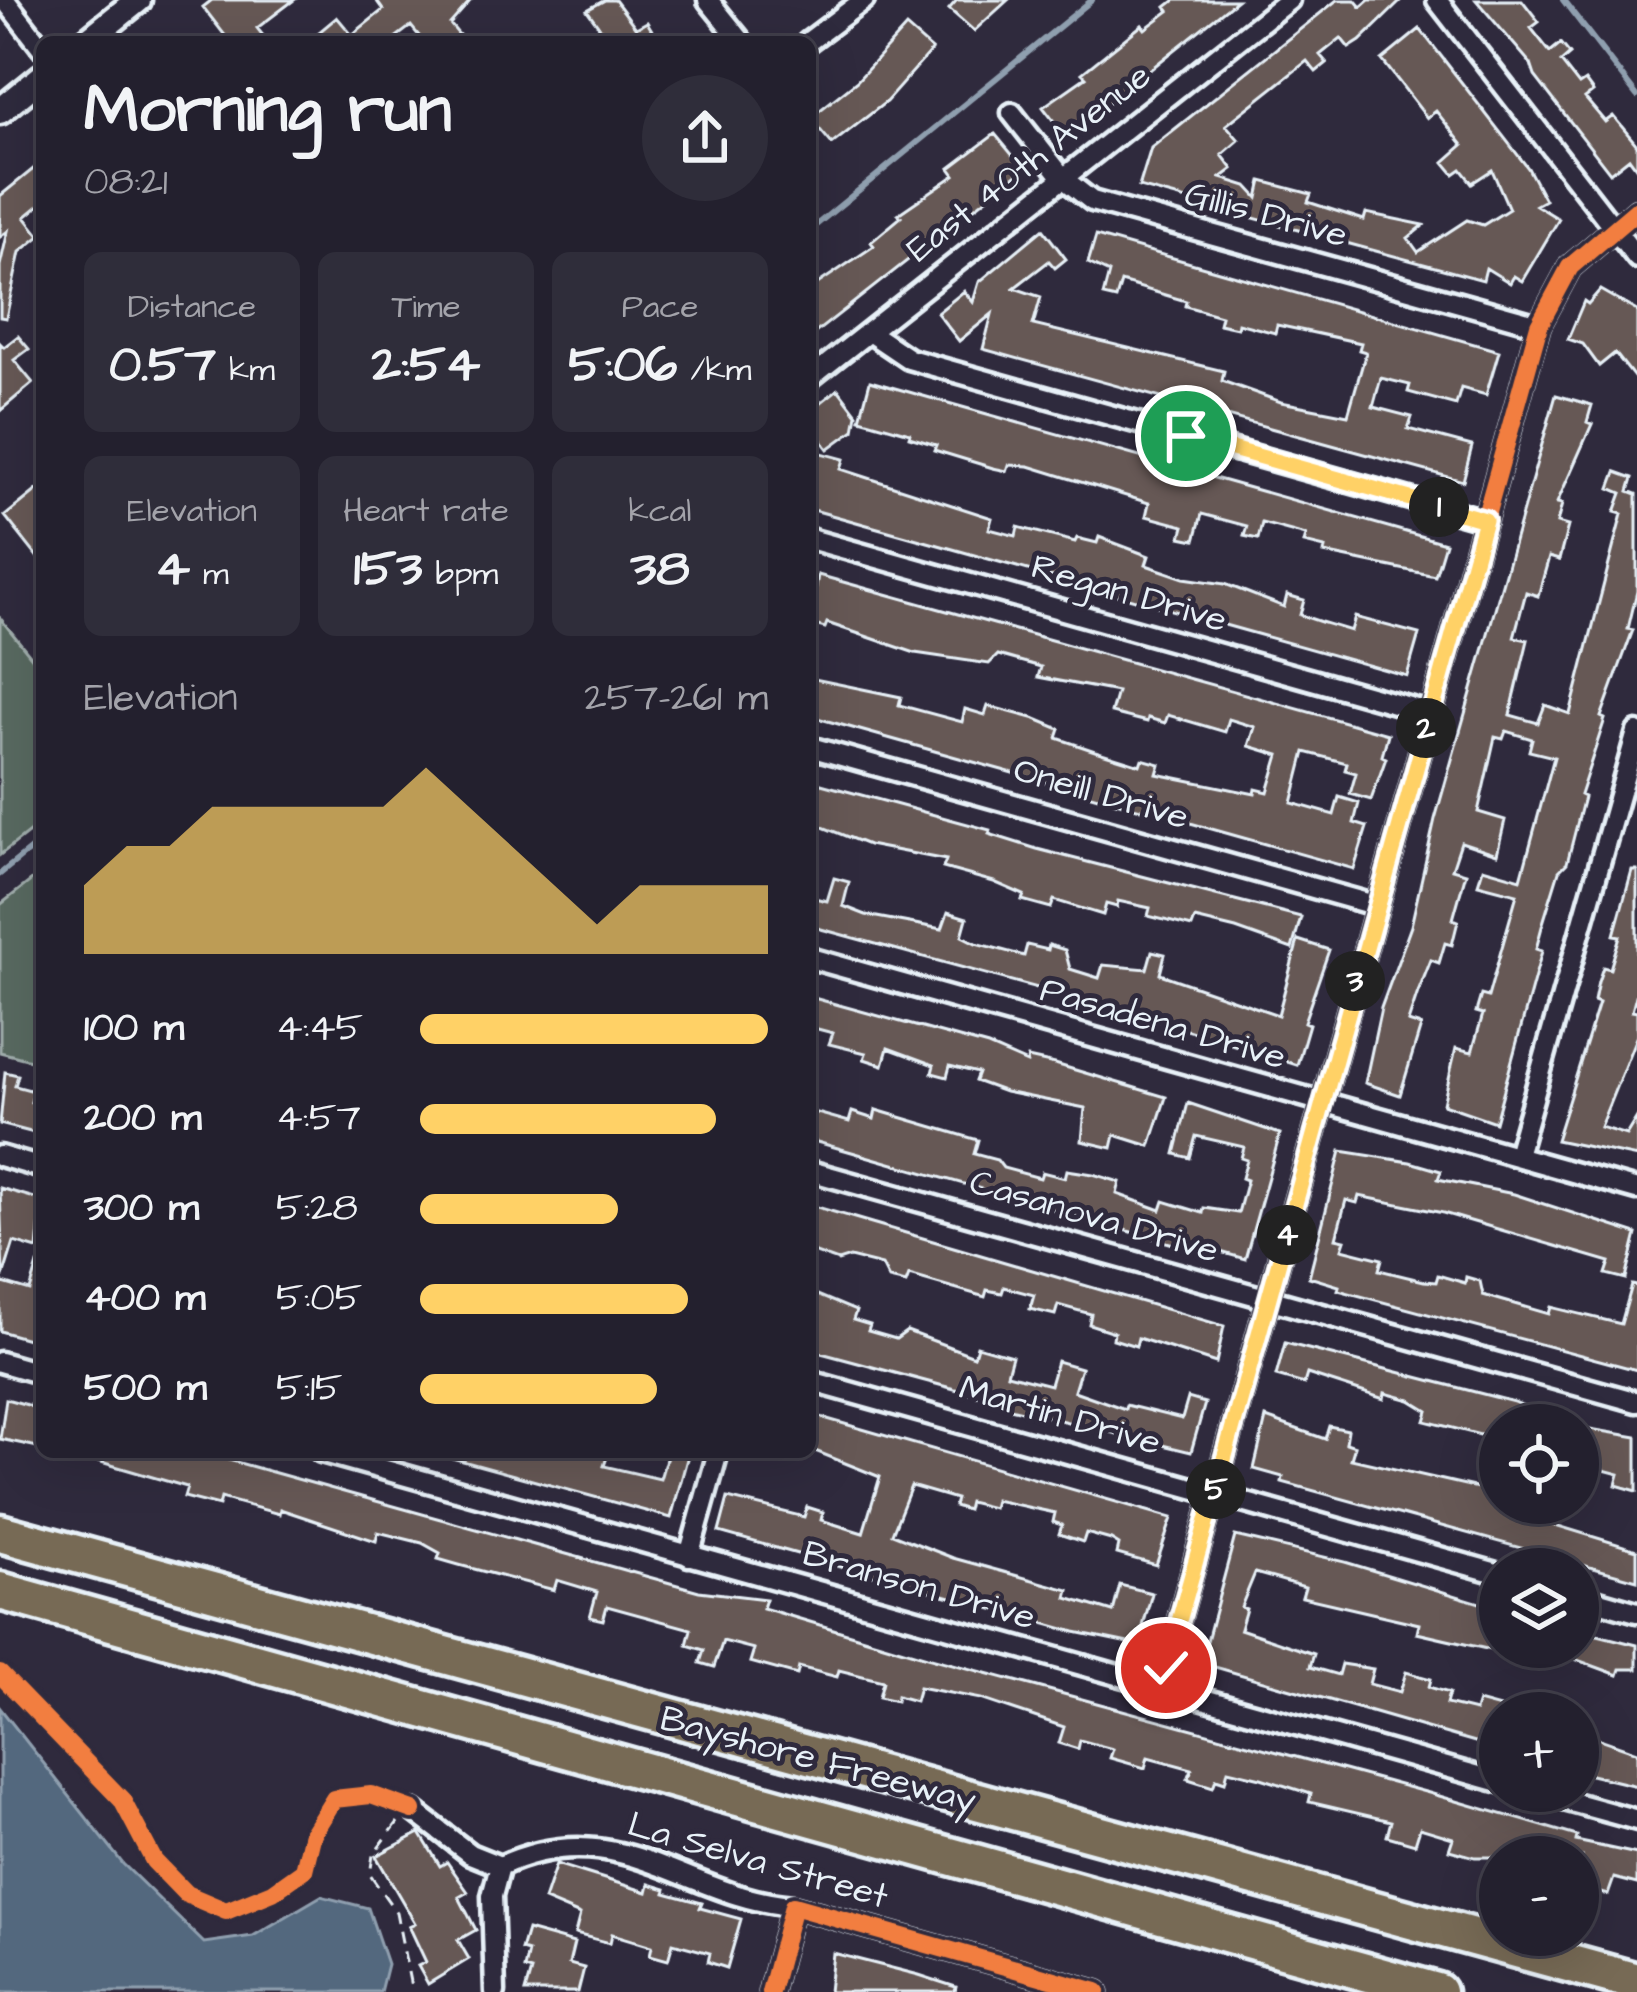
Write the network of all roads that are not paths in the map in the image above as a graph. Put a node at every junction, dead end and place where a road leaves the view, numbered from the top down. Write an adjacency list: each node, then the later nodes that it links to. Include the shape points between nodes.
1 (5, 0): 10 (street)
2 (138, 0): 7 (street)
3 (708, 0): 8 (street)
4 (864, 0): 9 (street)
5 (1289, 0): 14 (street, East 40th Avenue)
6 (1437, 0): 16 (street)
7 (93, 36)
8 (737, 36)
9 (816, 36)
10 (36, 40)
11 (36, 82): 12 (street)
12 (0, 111)
13 (1012, 113): 14 (street, Gillis Drive)
14 (1064, 179): 18 (street, Gillis Drive, via 1092,201); 19 (street, East 40th Avenue)
15 (1637, 210): 16 (street)
16 (1615, 229): 17 (street); 18 (street, via 1570,267)
17 (1637, 258)
18 (1539, 325): 21 (street)
19 (869, 332): 20 (street, East 40th Avenue); 21 (street, via 909,359)
20 (816, 373)
21 (1485, 520): 23 (street)
22 (816, 541): 23 (street, Regan Drive)
23 (1430, 713): 26 (street)
24 (1637, 732): 29 (street)
25 (816, 749): 26 (street, Oneill Drive)
26 (1374, 905): 28 (street)
27 (816, 960): 28 (street, Pasadena Drive)
28 (1323, 1103): 29 (street, Pasadena Drive); 34 (street)
29 (1517, 1155): 33 (street, Pasadena Drive)
30 (0, 1156): 31 (street)
31 (36, 1166)
32 (816, 1173): 34 (street, Casanova Drive)
33 (1637, 1190)
34 (1269, 1300): 38 (street, Casanova Drive); 41 (street)
35 (0, 1362): 36 (street)
36 (36, 1372)
37 (816, 1383): 41 (street, Martin Drive)
38 (1637, 1402)
39 (342, 1458): 43 (street, Branson Drive)
40 (716, 1458): 43 (street)
41 (1214, 1494): 44 (street, Martin Drive); 48 (street)
42 (0, 1533): 55 (highway, Bayshore Freeway)
43 (689, 1556): 48 (street, Branson Drive)
44 (1479, 1568)
45 (0, 1591): 59 (highway, Bayshore Freeway)
46 (1599, 1601): 47 (street)
47 (1637, 1612)
48 (1160, 1688): 49 (street, Branson Drive)
49 (1479, 1776)
50 (413, 1810): 53 (street, via 470,1854)
51 (1599, 1810): 52 (street)
52 (1637, 1820)
53 (500, 1866): 54 (street, La Selva Street, via 537,1849 609,1850); 56 (street, via 492,1896)
54 (793, 1906): 57 (street); 58 (street, La Selva Street)
55 (1637, 1982)
56 (495, 1992)
57 (770, 1992)
58 (1097, 1992)
59 (1437, 1992)

